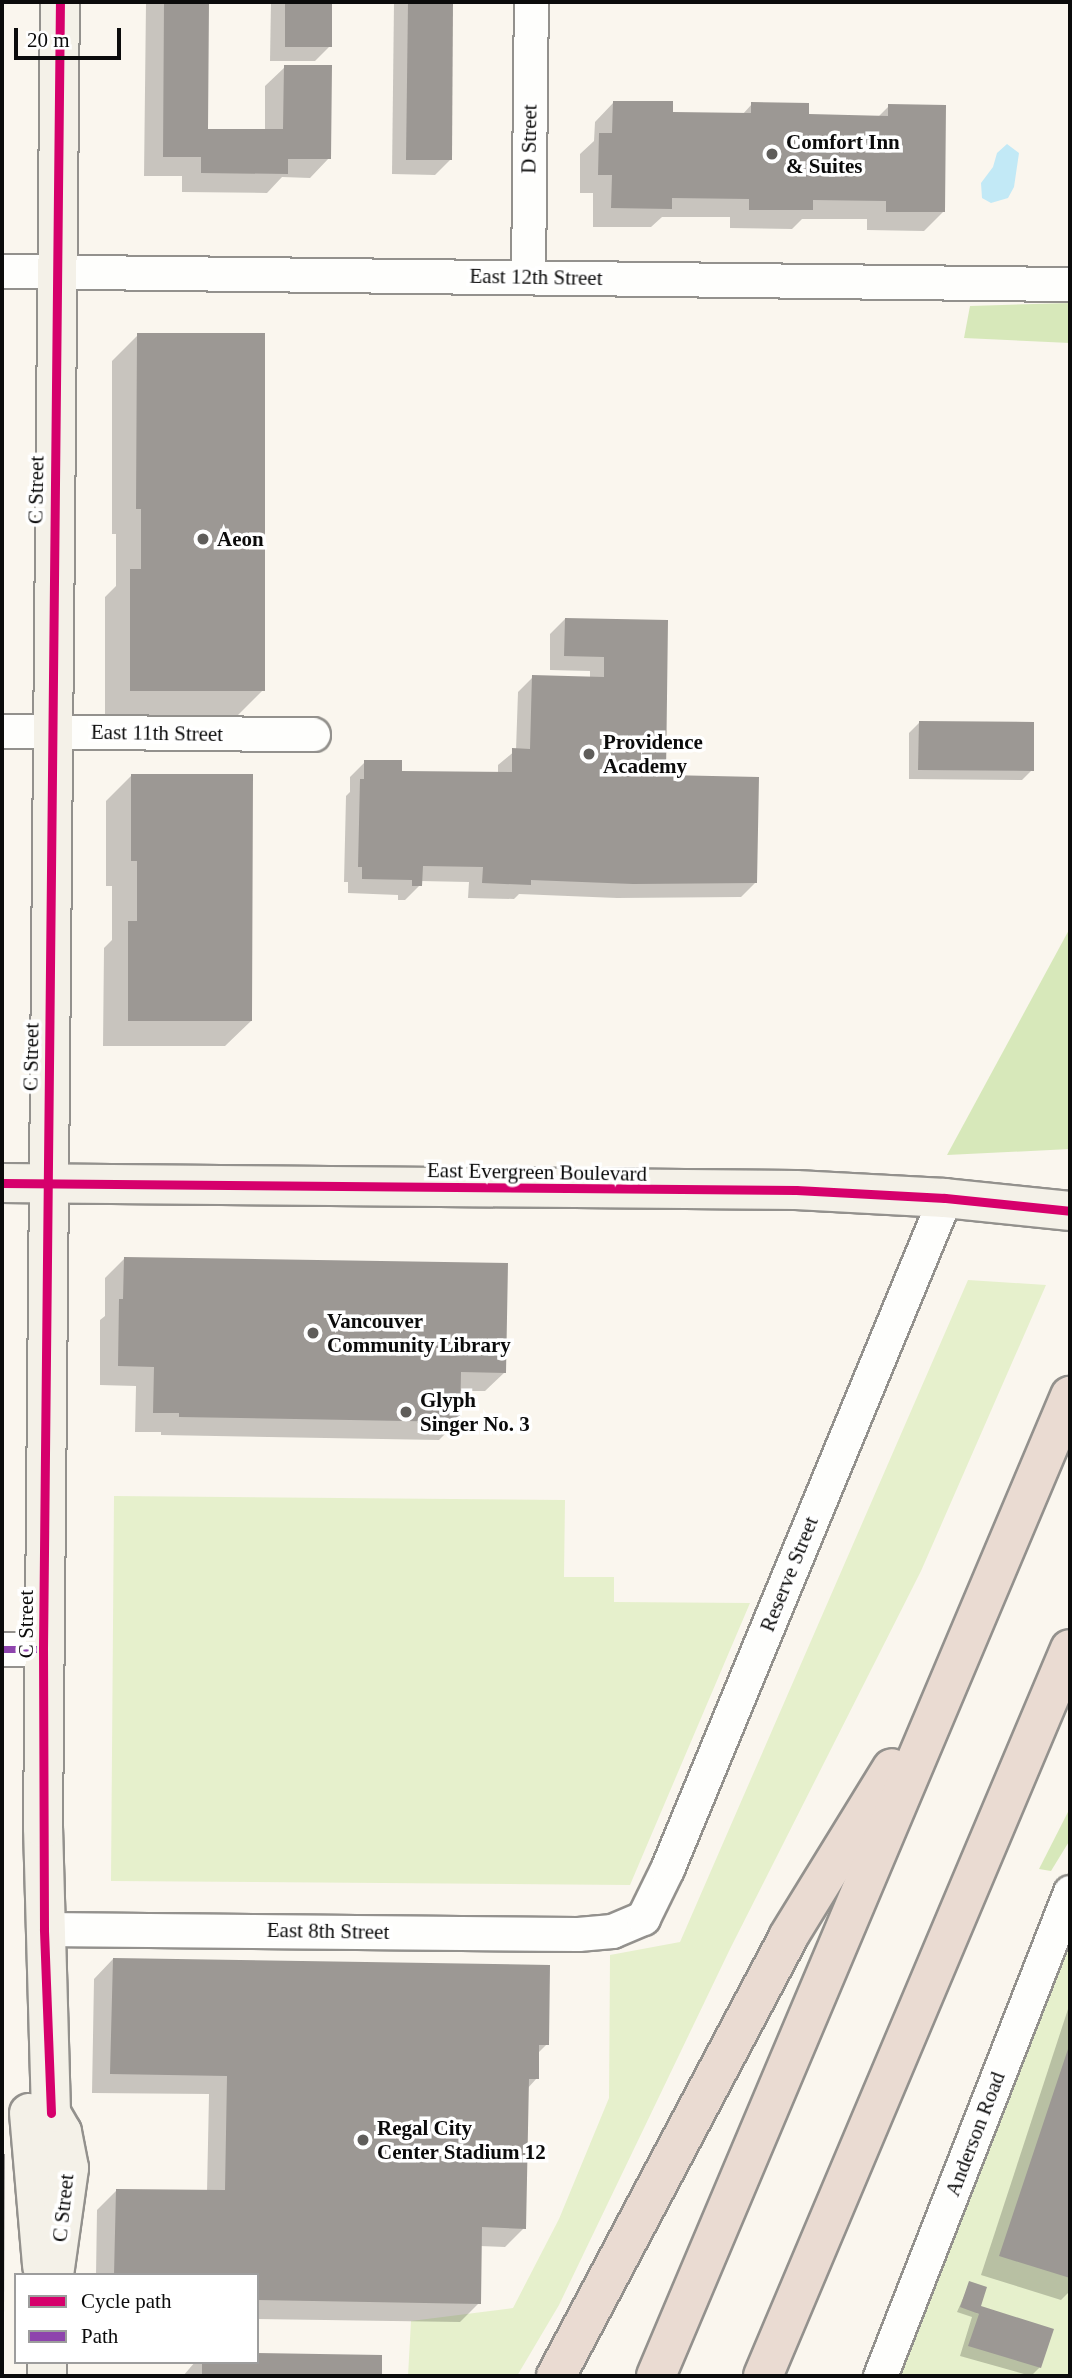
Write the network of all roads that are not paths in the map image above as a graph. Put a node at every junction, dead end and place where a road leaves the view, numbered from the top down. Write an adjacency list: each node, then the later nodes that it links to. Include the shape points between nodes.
1 (60, 2): 4 (main road, C Street)
2 (531, 2): 5 (street, D Street)
3 (2, 271): 4 (street, East 12th Street)
4 (56, 271): 5 (street, East 12th Street); 8 (main road, C Street)
5 (528, 277): 6 (street, East 12th Street)
6 (1070, 284)
7 (2, 731): 8 (street, East 11th Street)
8 (51, 732): 9 (street, East 11th Street); 11 (main road, C Street)
9 (313, 734)
10 (2, 1183): 11 (main road, East Evergreen Boulevard)
11 (47, 1185): 12 (main road, East Evergreen Boulevard, via 796,1190); 17 (main road, C Street)
12 (944, 1198): 13 (main road, East Evergreen Boulevard); 23 (street, Reserve Street, via 667,1869 643,1917)
13 (1070, 1211)
14 (1070, 1396): 18 (highway)
15 (2, 1649): 17 (street)
16 (1070, 1649): 20 (highway)
17 (43, 1650): 22 (main road, C Street)
18 (959, 1659): 27 (highway, via 788,1937); 28 (highway)
19 (1070, 1666): 20 (highway)
20 (1041, 1717): 29 (highway)
21 (1070, 1892): 30 (street, Anderson Road)
22 (44, 1929): 23 (street, East 8th Street); 24 (main road, C Street)
23 (612, 1931)
24 (40, 2113): 25 (main road, C Street); 26 (main road, C Street, via 62,2132 69,2168)
25 (43, 2273)
26 (54, 2273)
27 (556, 2376)
28 (656, 2376)
29 (762, 2376)
30 (880, 2376)

